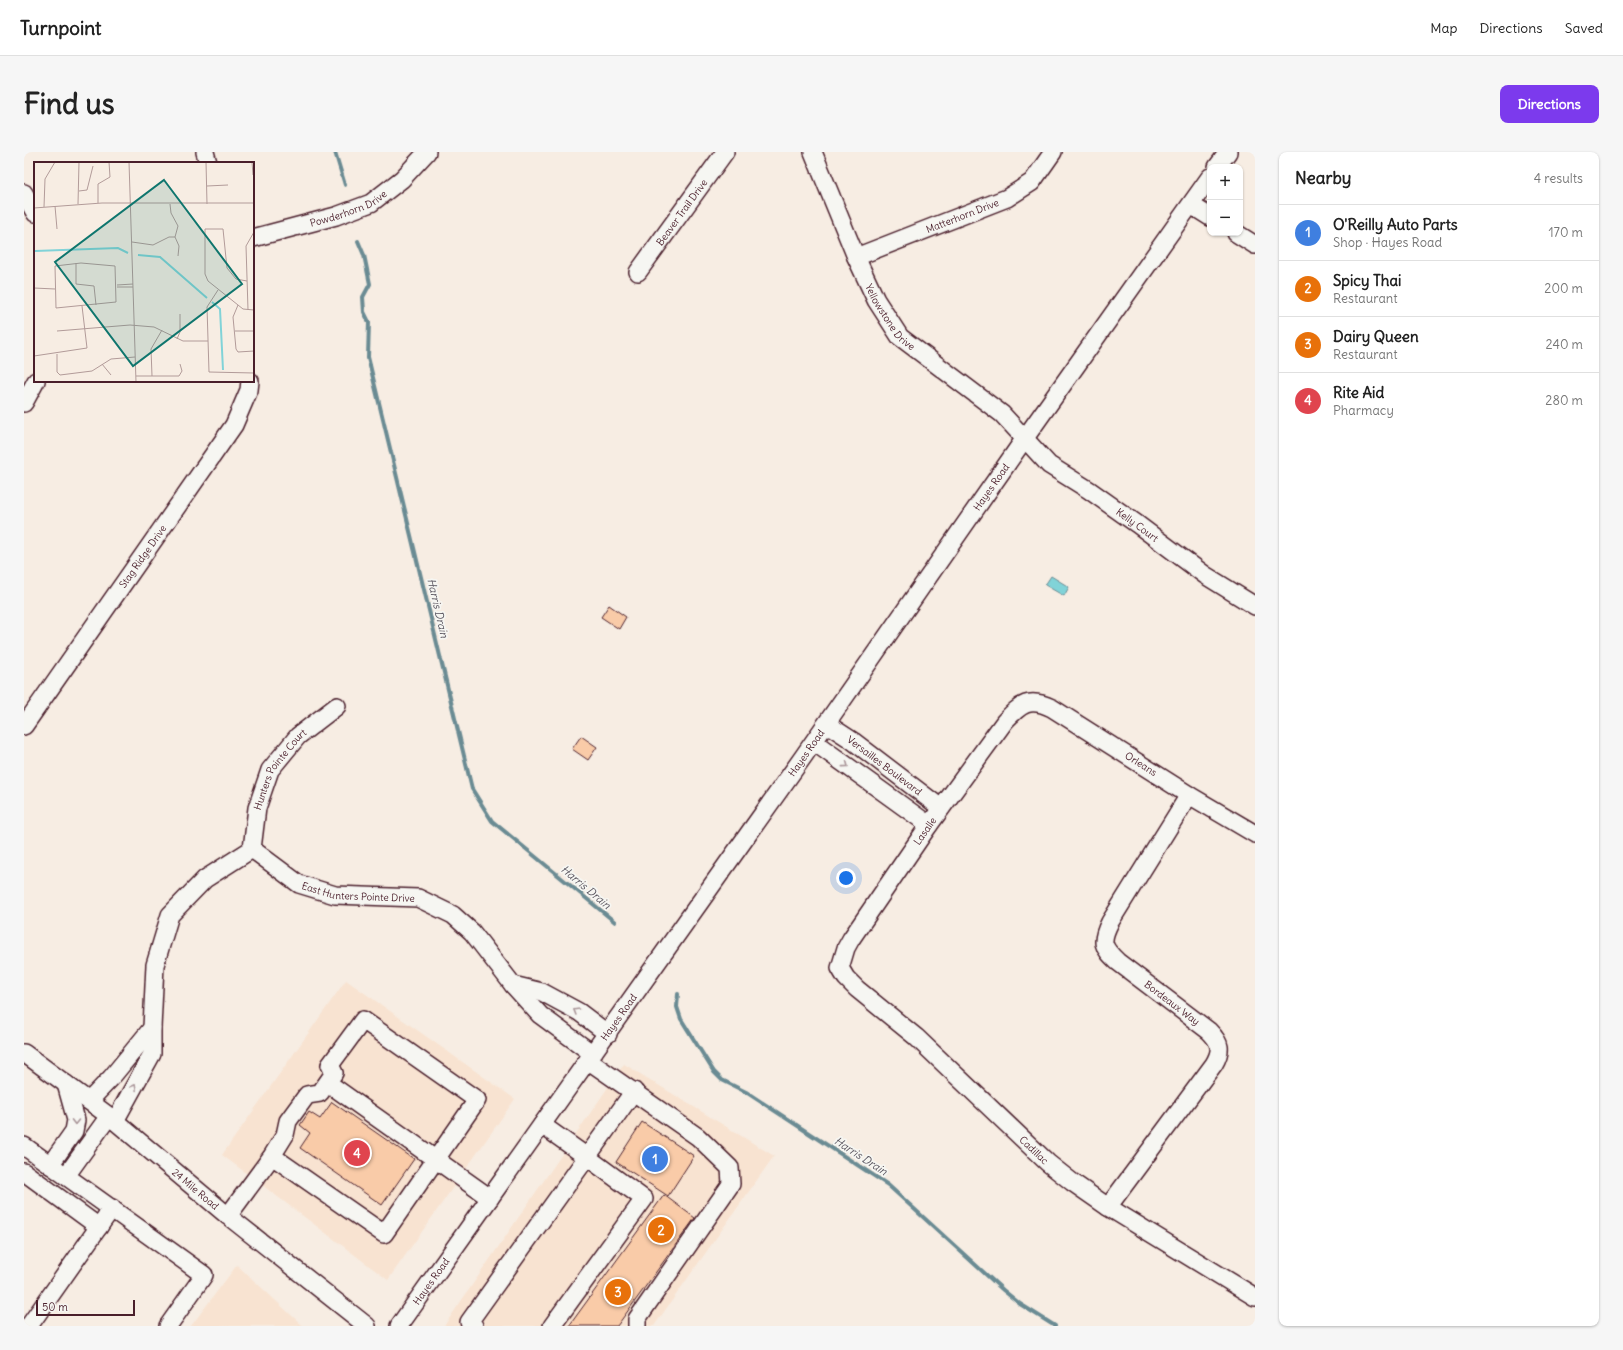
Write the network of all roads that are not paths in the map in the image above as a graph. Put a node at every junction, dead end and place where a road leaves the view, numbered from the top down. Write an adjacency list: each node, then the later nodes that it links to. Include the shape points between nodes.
1 (204, 152): 7 (street)
2 (427, 152): 15 (street, Powderhorn Drive, via 402,179 371,203 336,216)
3 (725, 152): 18 (street, Beaver Trail Drive)
4 (813, 152): 17 (street, Yellowstone Drive)
5 (1053, 152): 17 (street, Matterhorn Drive, via 1032,182 1007,198)
6 (1228, 152): 8 (street)
7 (208, 162)
8 (1219, 164)
9 (1207, 181): 11 (street, Hayes Road)
10 (24, 193): 12 (street)
11 (1191, 205): 13 (street); 22 (street, Hayes Road)
12 (34, 211)
13 (1207, 215)
14 (1241, 236): 16 (street)
15 (254, 238)
16 (1255, 245)
17 (856, 257): 22 (street, Yellowstone Drive, via 876,300 900,337 1002,414)
18 (638, 272)
19 (35, 382): 21 (street)
20 (250, 382): 27 (street, Stag Ridge Drive, via 234,425)
21 (24, 403)
22 (1025, 438): 23 (street, Kelly Court, via 1049,465 1089,490 1205,575); 26 (street, Hayes Road)
23 (1255, 606)
24 (1025, 703): 29 (street, Orleans, via 1036,701 1052,708); 30 (street, Lasalle, via 1005,721)
25 (337, 706): 33 (street, Hunters Pointe Court, via 298,736 270,770 257,808)
26 (827, 724): 28 (street, Hayes Road); 30 (street, Versailles Boulevard)
27 (24, 726)
28 (814, 742): 31 (street, Versailles Boulevard, one-way to 31); 37 (street, Hayes Road)
29 (1189, 795): 32 (street, Orleans); 54 (street, Bordeaux Way, via 1110,922 1103,942 1108,953 1118,962 1209,1031 1219,1043 1220,1050 1214,1064)
30 (941, 808): 31 (street, Lasalle)
31 (929, 825): 34 (street, Lasalle, via 851,939)
32 (1255, 834)
33 (252, 849): 35 (street, East Hunters Pointe Drive, via 298,884 335,895 418,898 453,915 472,932); 36 (street, via 205,879 170,915 155,965)
34 (840, 968): 54 (street, Cadillac, via 857,989 916,1037 1048,1162)
35 (513, 985): 37 (street, one-way to 35, via 579,1012 542,992); 39 (street, East Hunters Pointe Drive, via 540,1015)
36 (152, 1028): 43 (street); 44 (street, one-way to 36, via 152,1054)
37 (608, 1034): 39 (street, Hayes Road)
38 (24, 1053): 41 (street, 24 Mile Road)
39 (591, 1057): 42 (street, East Hunters Pointe Drive); 45 (street, Hayes Road)
40 (328, 1082): 47 (street, via 320,1093 307,1095 288,1121 285,1134); 49 (street); 49 (street, via 334,1073 330,1065 363,1020 477,1100)
41 (66, 1084): 43 (street, 24 Mile Road); 50 (street, one-way to 50, via 76,1120 74,1131)
42 (634, 1092): 48 (street); 65 (street, East Hunters Pointe Drive, via 698,1137 730,1168 731,1184 637,1319)
43 (89, 1101): 44 (street, 24 Mile Road)
44 (112, 1119): 52 (street); 56 (street, 24 Mile Road)
45 (542, 1125): 48 (street); 53 (street, Hayes Road)
46 (24, 1146): 50 (street)
47 (272, 1156): 49 (street, via 384,1234); 56 (street)
48 (587, 1158): 63 (street, via 469,1322); 64 (street, via 644,1199)
49 (436, 1160): 53 (street)
50 (50, 1165): 52 (street)
51 (24, 1172): 57 (street)
52 (66, 1176): 55 (street)
53 (490, 1198): 62 (street, Hayes Road)
54 (1108, 1207): 58 (street, Cadillac)
55 (112, 1208): 57 (street); 60 (street, via 204,1275)
56 (228, 1216): 61 (street, 24 Mile Road)
57 (99, 1227): 59 (street)
58 (1255, 1297)
59 (32, 1322)
60 (168, 1326)
61 (366, 1326)
62 (399, 1326)
63 (474, 1326)
64 (552, 1326)
65 (637, 1326)

